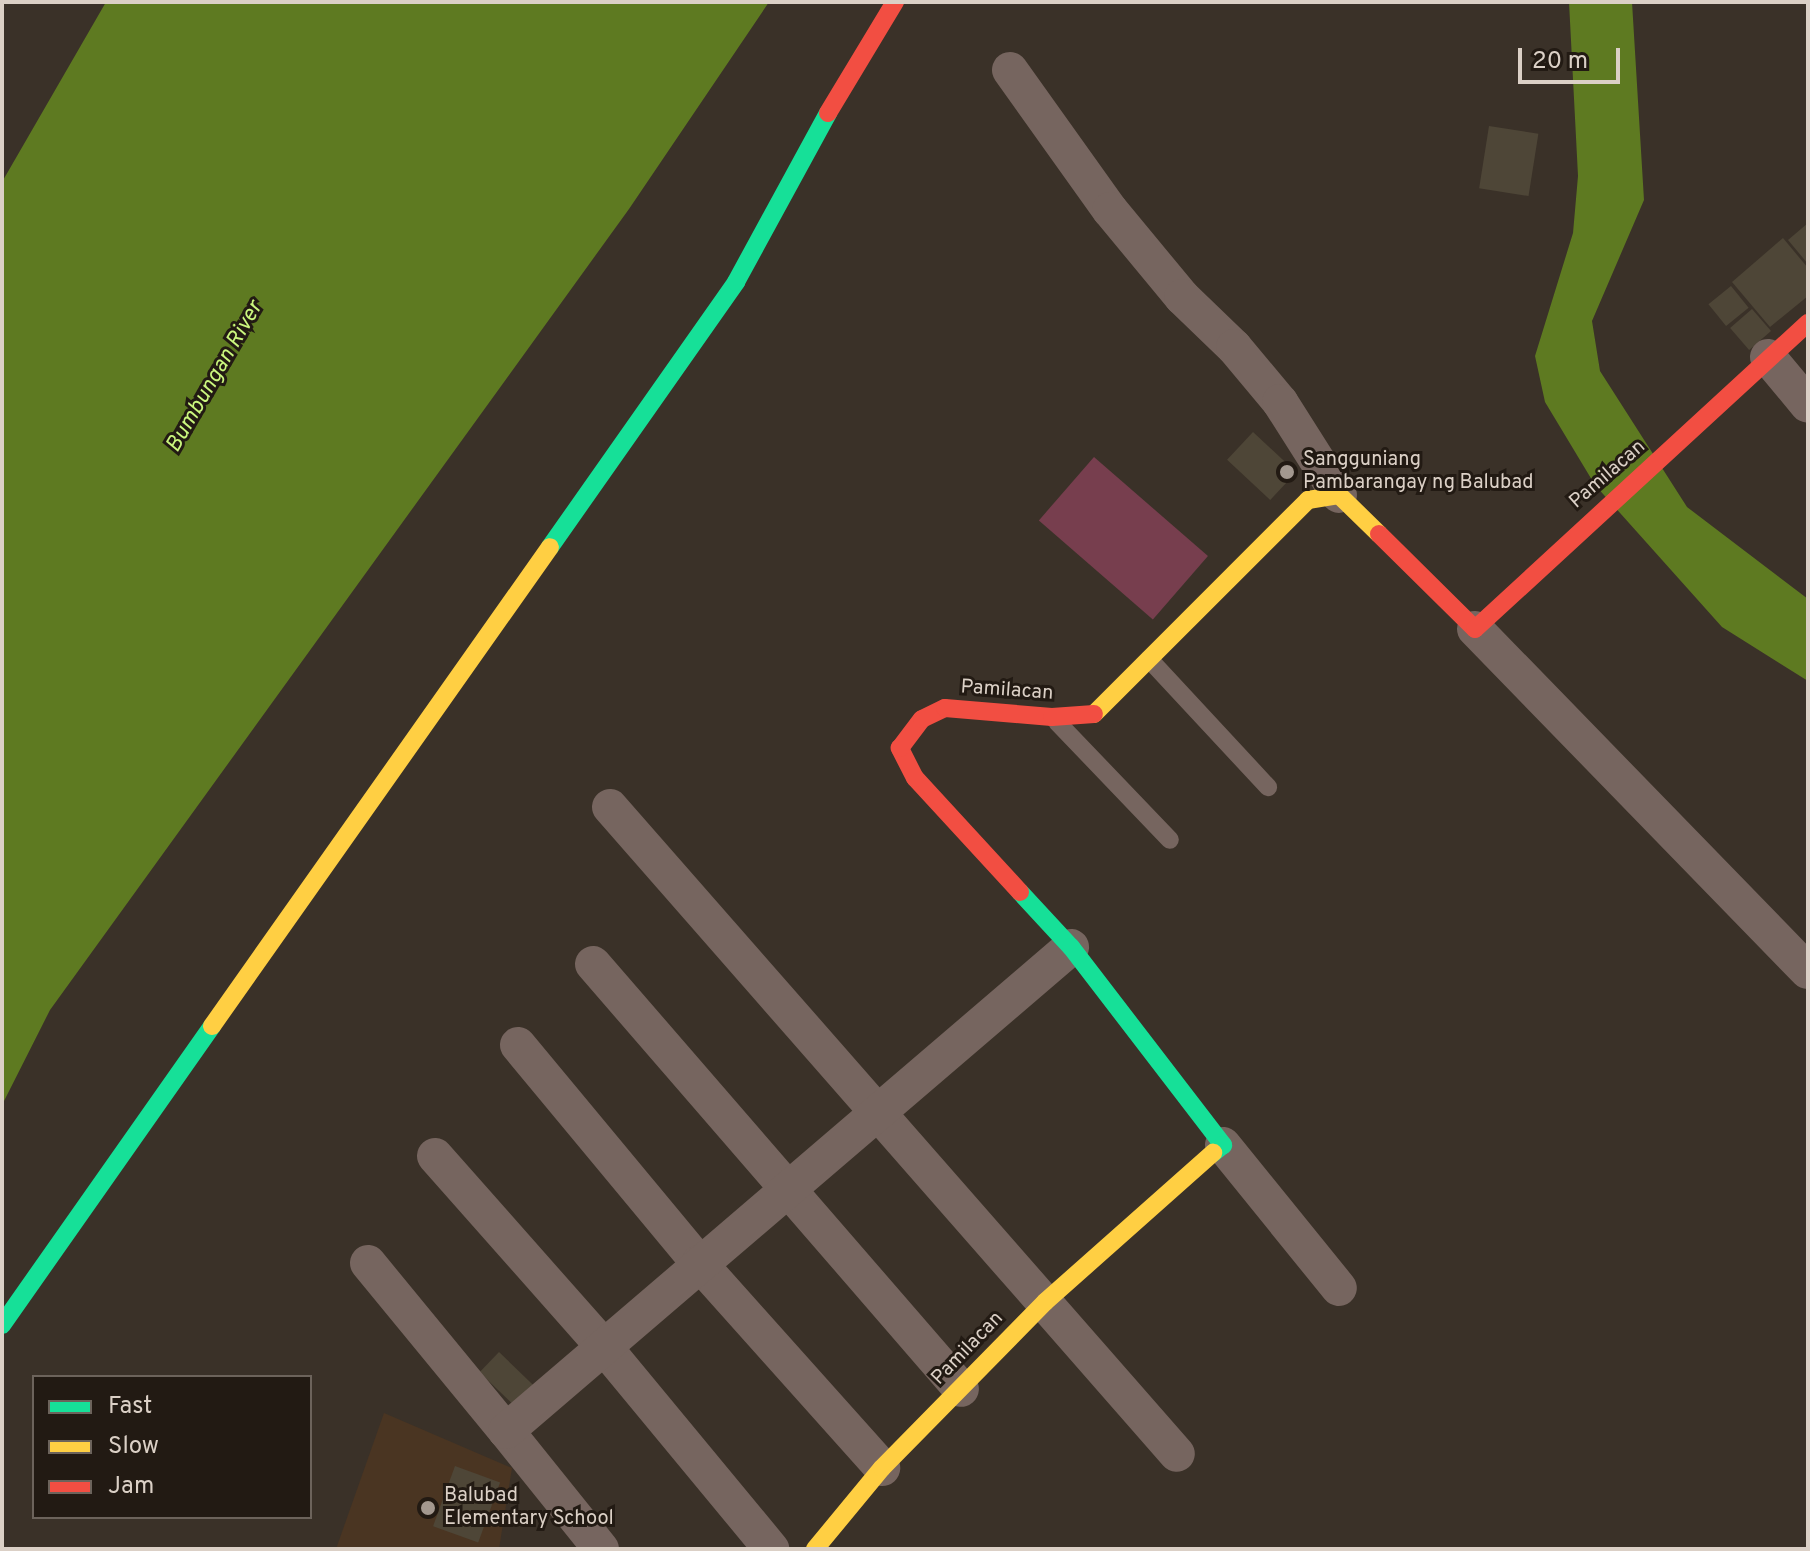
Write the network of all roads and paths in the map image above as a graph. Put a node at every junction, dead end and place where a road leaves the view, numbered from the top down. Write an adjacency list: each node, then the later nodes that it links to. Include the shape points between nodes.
1 (895, 2): 25 (street, via 798,162 736,282)
2 (1010, 70): 6 (street, via 1110,210 1280,402)
3 (1808, 323): 4 (street, Pamilacan)
4 (1768, 357): 5 (street); 7 (street, Pamilacan)
5 (1808, 405)
6 (1339, 495): 7 (street); 8 (street, Pamilacan, via 1308,500)
7 (1475, 629): 15 (street)
8 (1149, 659): 9 (street, Pamilacan, via 1095,714); 10 (lane)
9 (1052, 717): 12 (lane); 13 (street, Pamilacan, via 945,708 922,719 900,748 915,778)
10 (1268, 787)
11 (610, 807): 17 (street)
12 (1170, 840)
13 (1071, 947): 17 (street); 18 (street, Pamilacan)
14 (593, 964): 20 (street)
15 (1808, 971)
16 (518, 1045): 22 (street)
17 (880, 1115): 20 (street); 24 (street)
18 (1223, 1145): 23 (street); 24 (street, Pamilacan)
19 (435, 1156): 26 (street)
20 (788, 1187): 22 (street); 27 (street)
21 (368, 1263): 28 (street)
22 (699, 1263): 26 (street); 30 (street)
23 (1339, 1288)
24 (1045, 1302): 27 (street, Pamilacan); 29 (street)
25 (2, 1325)
26 (605, 1348): 28 (street); 32 (street)
27 (961, 1389): 30 (street, Pamilacan)
28 (506, 1431): 31 (street)
29 (1177, 1454)
30 (882, 1468): 33 (street, Pamilacan)
31 (601, 1549)
32 (771, 1549)
33 (815, 1549)

